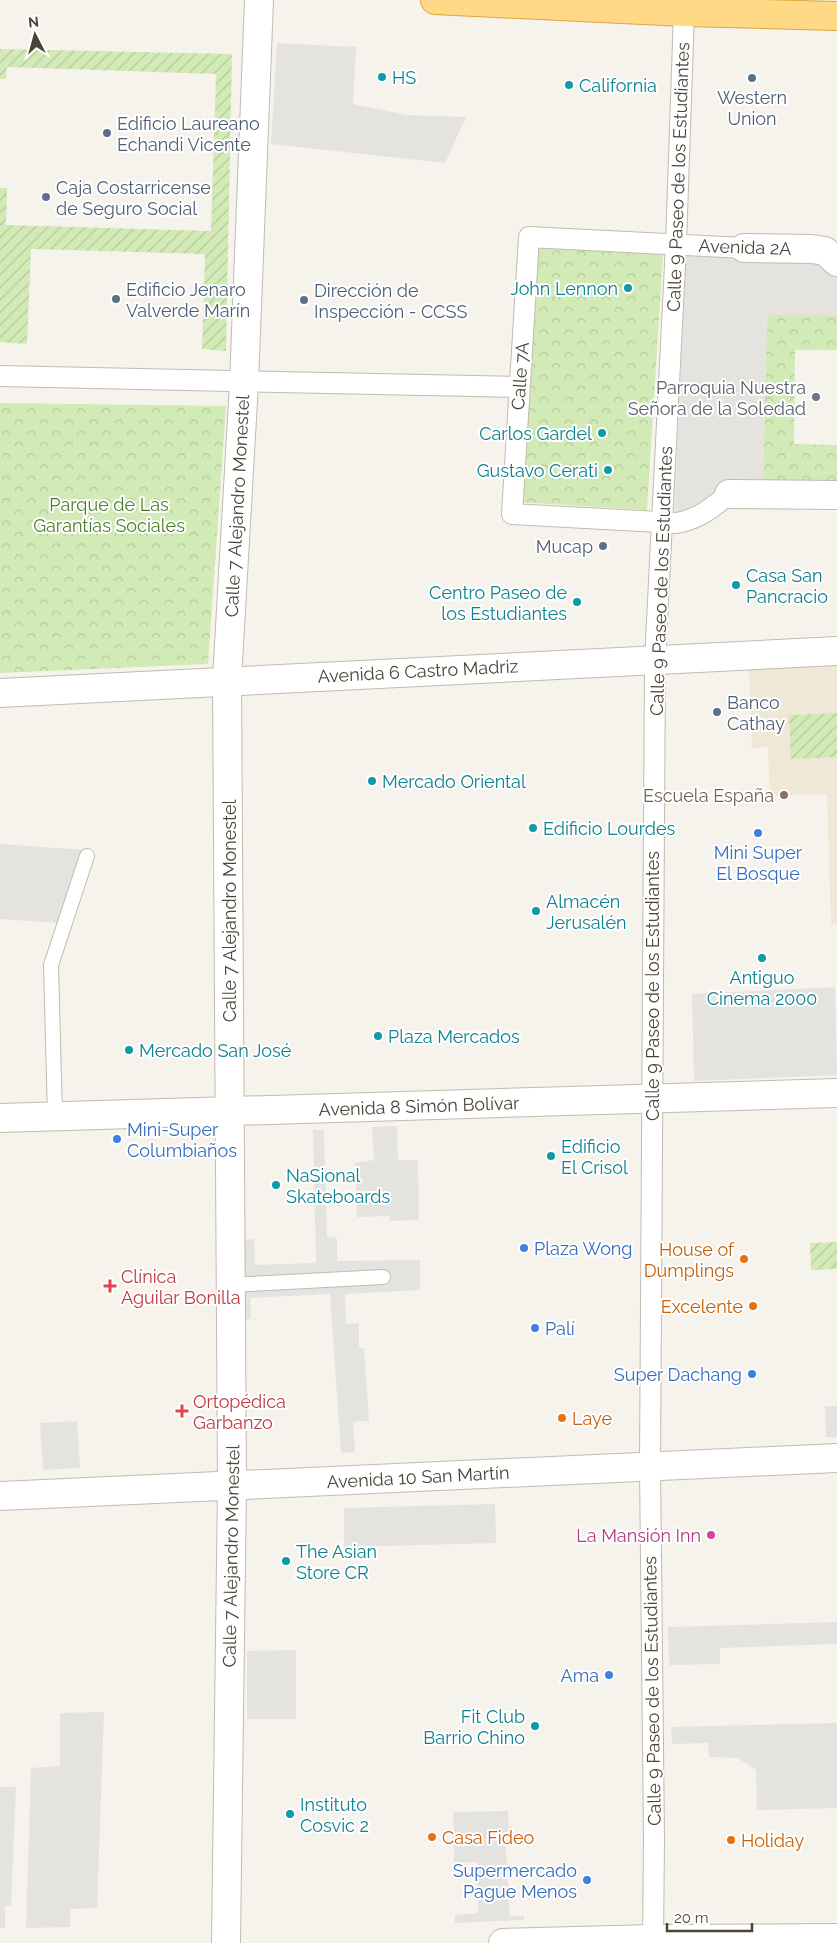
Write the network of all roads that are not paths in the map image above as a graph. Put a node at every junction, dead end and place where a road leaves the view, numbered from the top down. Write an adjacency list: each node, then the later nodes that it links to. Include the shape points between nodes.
1 (259, 0): 10 (street, Calle 7 Alejandro Monestel)
2 (435, 0): 3 (highway)
3 (684, 6): 4 (highway); 6 (street, Calle 9 Paseo de los Estudiantes)
4 (837, 16)
5 (529, 237): 6 (street, Avenida 2A); 11 (street, Calle 7A)
6 (676, 245): 7 (street, Avenida 2A); 14 (street, Calle 9 Paseo de los Estudiantes)
7 (744, 248): 8 (street, Avenida 2A, via 826,251)
8 (837, 262)
9 (0, 376): 10 (street)
10 (244, 383): 11 (street); 17 (street, Calle 7 Alejandro Monestel)
11 (519, 388): 14 (street, Calle 7A, via 512,514)
12 (729, 494): 13 (street); 14 (street, via 706,514 690,521)
13 (837, 495)
14 (662, 522): 16 (street, Calle 9 Paseo de los Estudiantes)
15 (837, 651): 16 (street, Avenida 6 Castro Madriz)
16 (655, 660): 17 (street, Avenida 6 Castro Madriz); 21 (street, Calle 9 Paseo de los Estudiantes)
17 (228, 680): 18 (street, Avenida 6 Castro Madriz); 22 (street, Calle 7 Alejandro Monestel)
18 (0, 693)
19 (87, 856): 23 (lane, via 50,965)
20 (837, 1093): 21 (street, Avenida 8 Simón Bolívar)
21 (651, 1099): 22 (street, Avenida 8 Simón Bolívar); 28 (street, Calle 9 Paseo de los Estudiantes)
22 (230, 1112): 23 (street, Avenida 8 Simón Bolívar); 26 (street, Calle 7 Alejandro Monestel)
23 (55, 1116): 24 (street, Avenida 8 Simón Bolívar)
24 (0, 1118)
25 (383, 1276): 26 (lane)
26 (231, 1285): 29 (street, Calle 7 Alejandro Monestel)
27 (837, 1458): 28 (street, Avenida 10 San Martín)
28 (650, 1466): 29 (street, Avenida 10 San Martín); 32 (street, Calle 9 Paseo de los Estudiantes)
29 (232, 1486): 30 (street, Avenida 10 San Martín); 33 (street, Calle 7 Alejandro Monestel)
30 (0, 1496)
31 (837, 1938): 32 (street)
32 (653, 1941): 34 (street)
33 (226, 1943)
34 (503, 1943)

